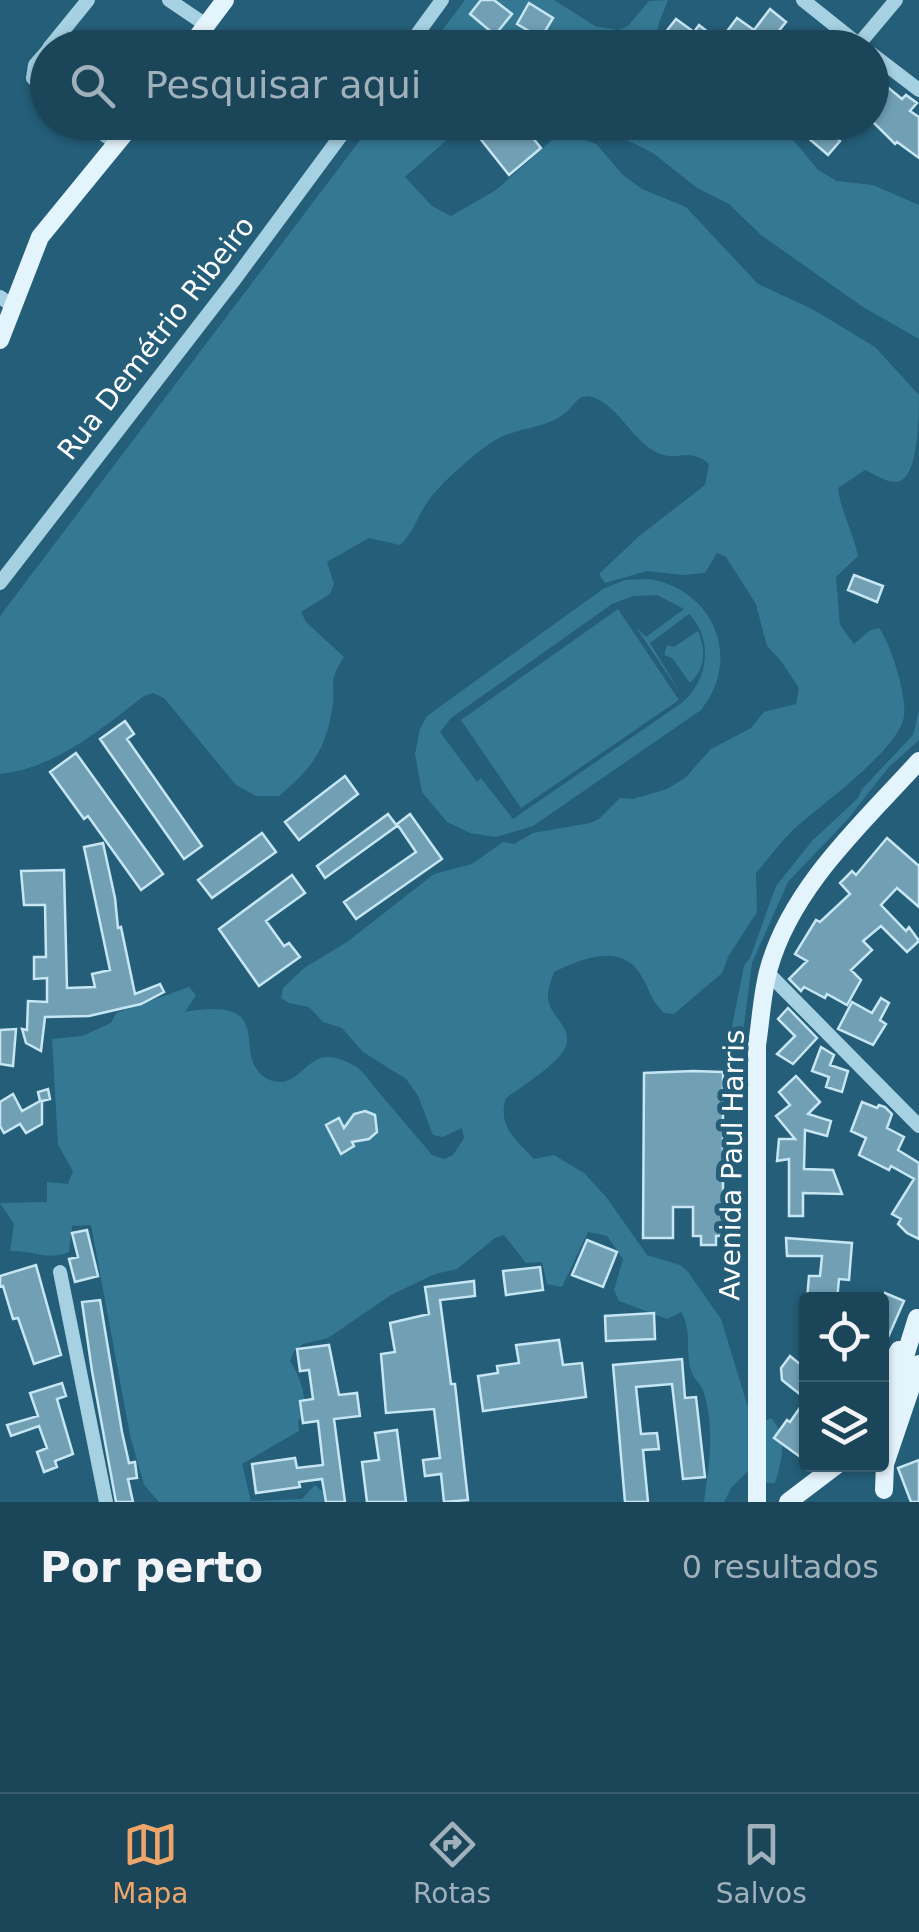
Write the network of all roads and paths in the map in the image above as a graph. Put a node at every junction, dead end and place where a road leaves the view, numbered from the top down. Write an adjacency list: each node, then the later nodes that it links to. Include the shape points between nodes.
1 (88, 0): 8 (street)
2 (169, 0): 7 (street)
3 (225, 0): 7 (main road)
4 (442, 0): 10 (street)
5 (803, 0): 11 (street)
6 (896, 0): 12 (street)
7 (206, 25): 9 (main road)
8 (64, 30)
9 (202, 30)
10 (420, 30)
11 (840, 30)
12 (876, 30)
13 (889, 68): 14 (street)
14 (919, 90)
15 (112, 140): 18 (street)
16 (121, 140): 18 (main road)
17 (337, 140): 21 (street, Rua Demétrio Ribeiro)
18 (118, 144): 19 (main road, via 40,237)
19 (7, 302): 20 (main road)
20 (0, 340)
21 (0, 583)
22 (919, 761): 23 (main road, Avenida Paul Harris, via 793,910)
23 (767, 972): 24 (street); 36 (main road, Avenida Paul Harris, via 758,1046)
24 (919, 1126)
25 (60, 1272): 35 (street)
26 (918, 1316): 27 (main road); 29 (main road)
27 (889, 1368)
28 (916, 1371): 30 (main road); 34 (main road, via 886,1464)
29 (889, 1402)
30 (889, 1410)
31 (816, 1472): 33 (main road)
32 (827, 1472): 33 (main road)
33 (804, 1488): 37 (main road)
34 (886, 1496)
35 (106, 1502)
36 (757, 1502)
37 (788, 1502)

